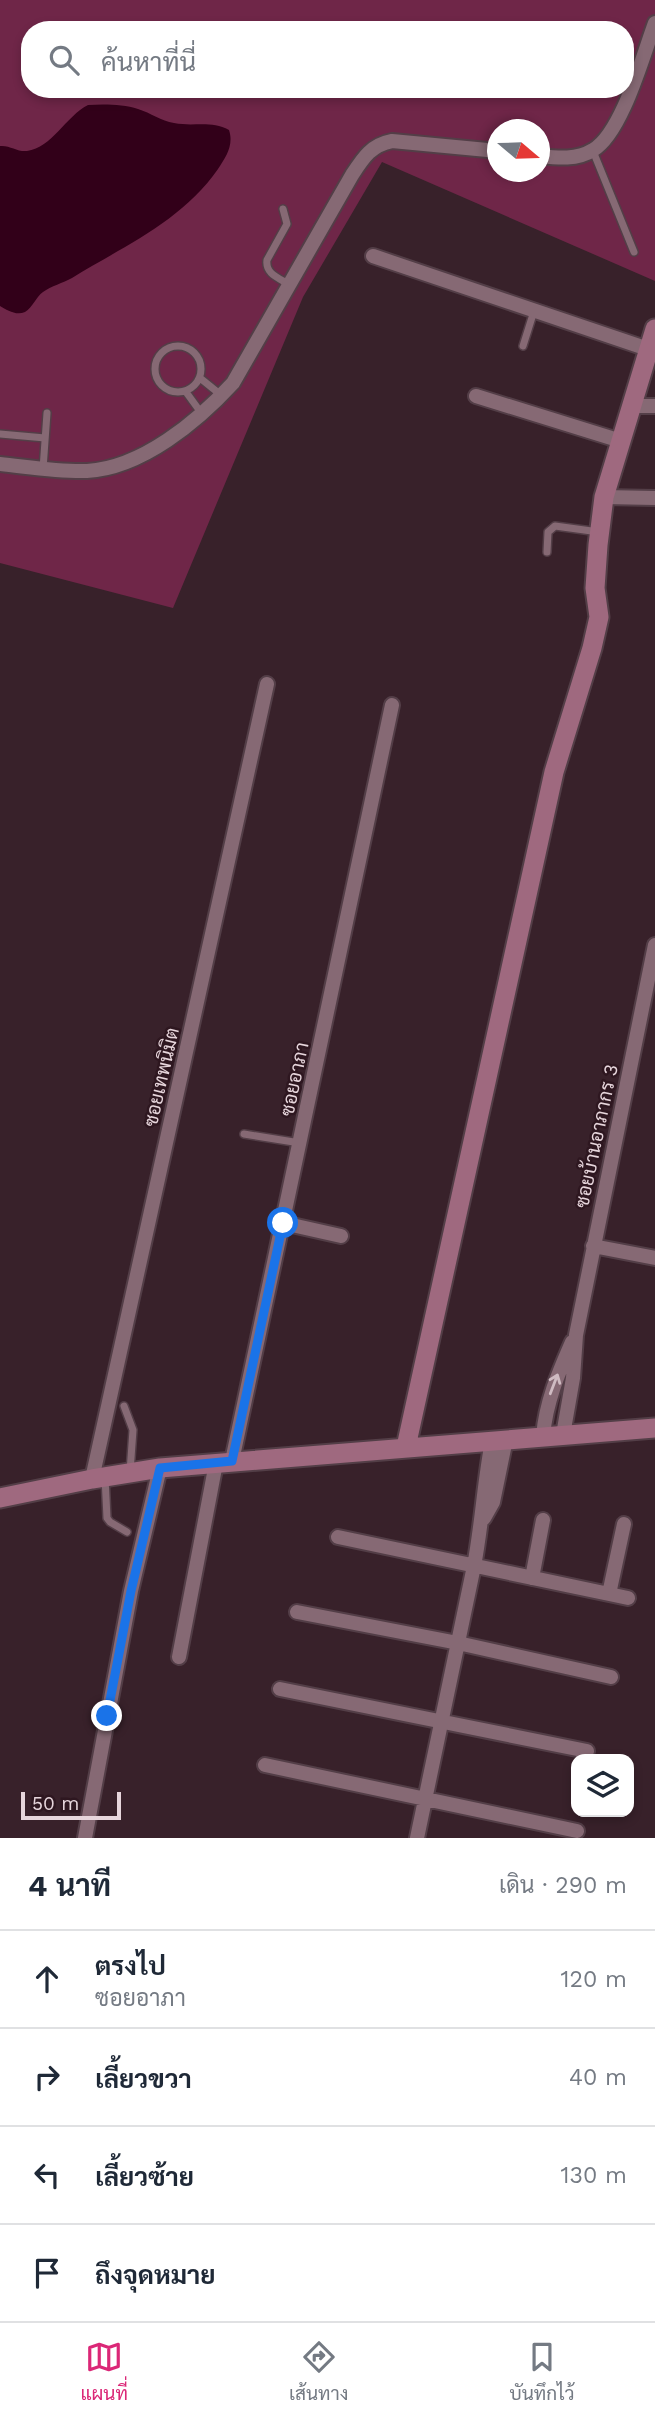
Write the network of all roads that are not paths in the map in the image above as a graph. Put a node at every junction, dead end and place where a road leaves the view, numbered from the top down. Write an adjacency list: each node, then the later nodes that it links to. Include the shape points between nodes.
1 (655, 23): 2 (street)
2 (634, 79)
3 (627, 98): 5 (street, via 610,135)
4 (487, 150): 10 (street, via 402,141 378,144 358,165)
5 (593, 151): 6 (street, via 567,159); 8 (lane)
6 (550, 157)
7 (283, 209): 10 (lane, via 287,224 266,266)
8 (634, 252)
9 (373, 256): 11 (street)
10 (290, 285): 17 (street)
11 (534, 311): 13 (lane); 14 (street)
12 (655, 329): 14 (street)
13 (523, 346)
14 (648, 349): 19 (street)
15 (200, 378): 16 (lane); 16 (lane, via 202,368 191,349 171,346 162,352 154,371 158,382 175,393); 17 (lane)
16 (186, 392): 22 (lane)
17 (222, 395): 22 (street)
18 (476, 397): 25 (street)
19 (631, 405): 20 (street); 25 (street)
20 (655, 406)
21 (47, 414): 24 (lane)
22 (202, 414): 27 (street, via 155,448 114,467 88,471)
23 (0, 434): 24 (lane)
24 (45, 438): 27 (lane)
25 (621, 441): 28 (street)
26 (0, 464): 27 (street)
27 (43, 468)
28 (604, 497): 29 (street); 30 (street)
29 (655, 498)
30 (600, 532): 31 (lane, via 555,526 548,532); 46 (street, via 599,617 554,772)
31 (547, 552)
32 (267, 684): 50 (street, ซอยเทพนิมิต)
33 (392, 705): 36 (street, ซอยอาภา)
34 (655, 945): 39 (street, ซอยบ้านอาภากร 3)
35 (244, 1134): 36 (lane)
36 (300, 1143): 37 (street, ซอยอาภา)
37 (283, 1223): 38 (street); 47 (street, ซอยอาภา)
38 (341, 1236)
39 (593, 1247): 40 (street); 41 (street, ซอยบ้านอาภากร 3)
40 (655, 1258)
41 (576, 1335): 44 (street, ซอยบ้านอาภากร 3, via 573,1378); 44 (street, ซอยบ้านอาภากร 3, one-way to 41, via 545,1411)
42 (124, 1406): 49 (lane, via 132,1430)
43 (655, 1428): 44 (street)
44 (553, 1435): 45 (street)
45 (499, 1440): 46 (street); 56 (street, via 493,1502 482,1522)
46 (406, 1447): 47 (street)
47 (224, 1462): 48 (street); 62 (street, ซอยอาภา)
48 (160, 1468): 49 (street); 70 (street, via 131,1591)
49 (130, 1473): 50 (street)
50 (98, 1478): 51 (street); 54 (lane, via 107,1518)
51 (0, 1498)
52 (543, 1520): 57 (street)
53 (624, 1524): 58 (street)
54 (127, 1532)
55 (338, 1537): 56 (street)
56 (474, 1566): 57 (street); 61 (street)
57 (532, 1578): 58 (street)
58 (609, 1594): 59 (street)
59 (628, 1598)
60 (298, 1612): 61 (street)
61 (458, 1643): 63 (street); 65 (street)
62 (179, 1657)
63 (611, 1677)
64 (280, 1689): 65 (street)
65 (442, 1721): 66 (street); 68 (street)
66 (587, 1751)
67 (265, 1765): 68 (street)
68 (425, 1800): 69 (street); 71 (street)
69 (577, 1831)
70 (85, 1838)
71 (417, 1838)

